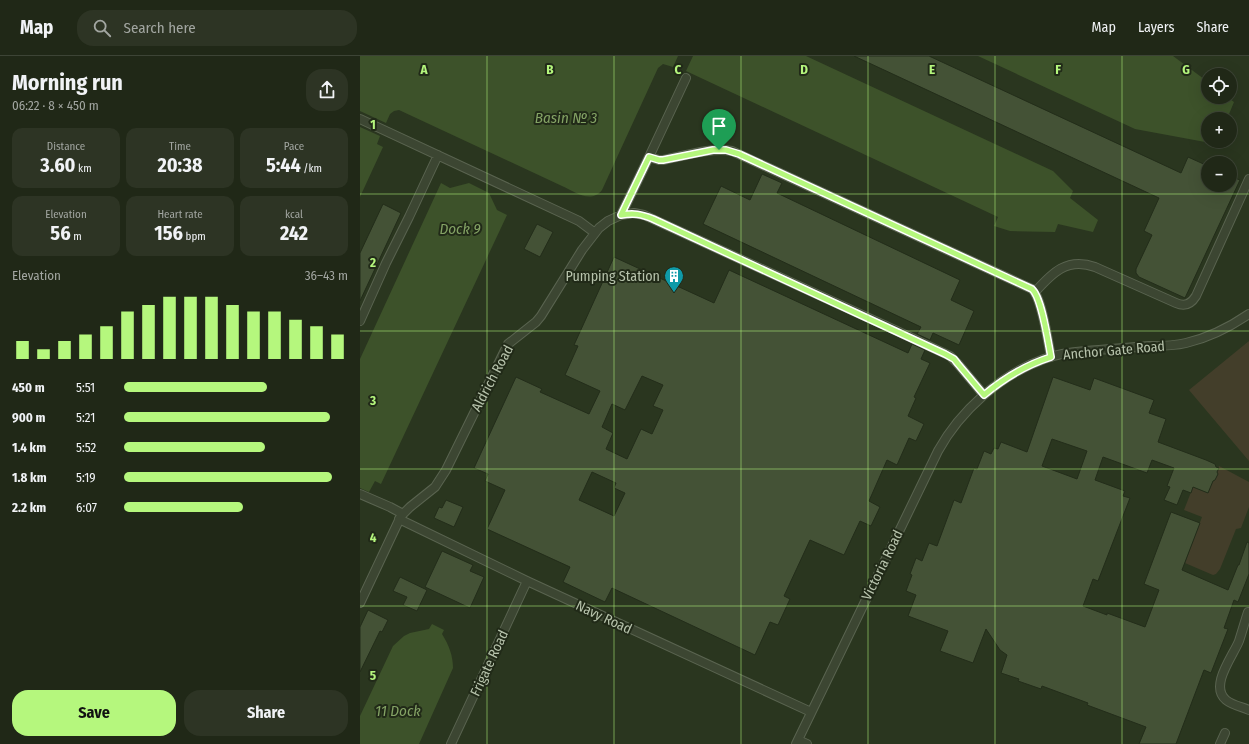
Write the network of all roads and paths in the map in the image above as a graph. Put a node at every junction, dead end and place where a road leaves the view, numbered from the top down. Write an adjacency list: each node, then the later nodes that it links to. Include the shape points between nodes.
1 (686, 78): 4 (lane)
2 (360, 119): 3 (lane)
3 (438, 155): 7 (lane, via 578,221); 10 (lane)
4 (649, 157): 6 (lane); 8 (lane, via 663,160 713,150 732,151)
5 (1249, 179): 8 (lane, via 1196,296 1189,304 1176,303 1082,263 1056,270)
6 (621, 215): 7 (lane, Aldrich Road, via 608,221); 12 (lane, Aldrich Road, via 644,215 945,354 954,359)
7 (595, 233): 14 (lane, Aldrich Road, via 541,316 508,344 438,483)
8 (1035, 292): 11 (lane)
9 (1249, 314): 11 (lane, Anchor Gate Road, via 1222,330 1186,343 1085,351)
10 (360, 321)
11 (1051, 357): 12 (lane, Anchor Gate Road, via 1016,373)
12 (984, 395): 19 (lane, Victoria Road, via 954,426 938,451)
13 (364, 495): 14 (lane, Navy Road, via 394,509)
14 (401, 517): 15 (lane, Navy Road); 16 (lane, Aldrich Road)
15 (527, 581): 19 (lane, Navy Road); 22 (lane, Frigate Road)
16 (360, 603)
17 (1248, 612): 18 (lane, via 1239,641 1225,667 1220,684 1226,700)
18 (1249, 710)
19 (811, 712): 21 (lane, Victoria Road)
20 (1224, 733): 24 (lane)
21 (797, 742): 23 (lane)
22 (451, 744)
23 (807, 744)
24 (1220, 744)

